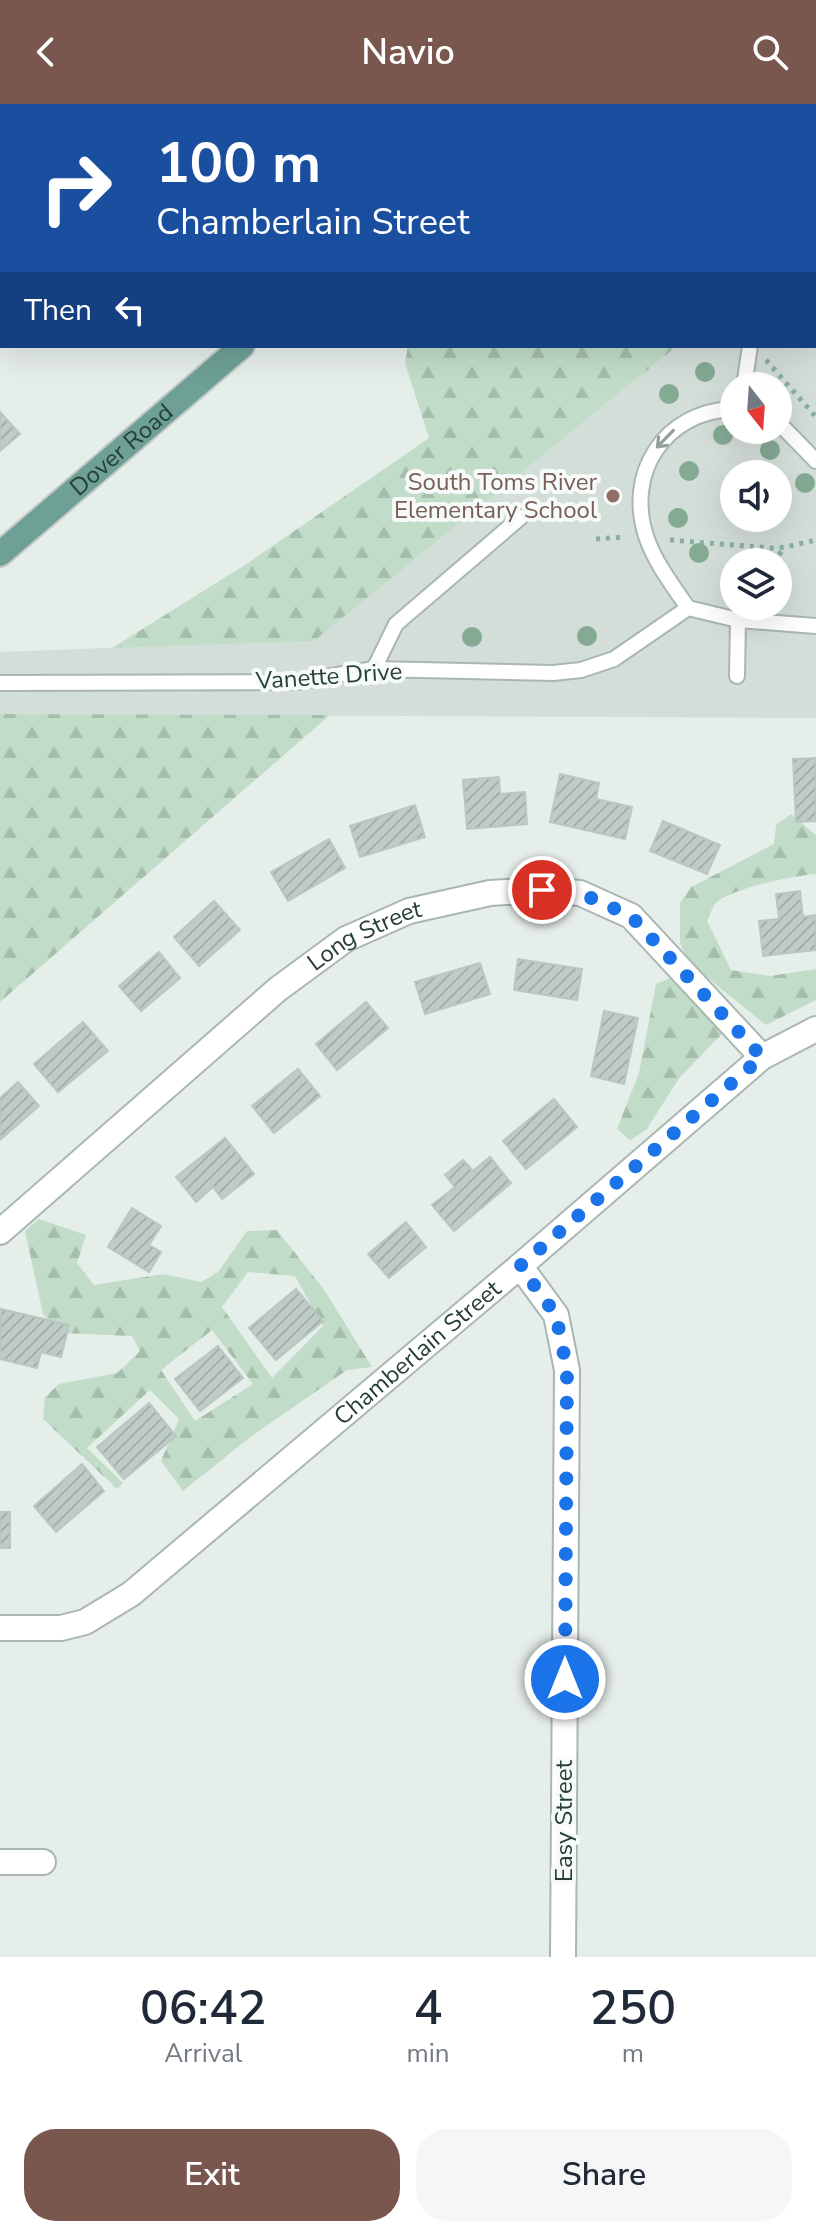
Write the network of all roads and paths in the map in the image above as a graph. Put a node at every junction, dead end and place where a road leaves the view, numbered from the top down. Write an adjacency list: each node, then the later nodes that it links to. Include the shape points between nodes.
1 (240, 348): 15 (main road, Dover Road)
2 (750, 348): 4 (lane)
3 (766, 360): 6 (path)
4 (746, 372)
5 (720, 411): 16 (lane, one-way to 16, via 700,414 673,430 652,453 641,484 640,512 647,538)
6 (816, 417)
7 (792, 436): 8 (lane)
8 (816, 461)
9 (521, 517): 20 (lane, via 396,624)
10 (625, 537): 11 (path)
11 (596, 539)
12 (670, 540): 14 (path)
13 (816, 540): 14 (path)
14 (786, 547)
15 (0, 554)
16 (688, 608): 17 (lane); 20 (lane, Vanette Drive, via 614,659 581,670)
17 (720, 616)
18 (738, 620): 19 (lane); 21 (lane)
19 (816, 626)
20 (374, 669): 22 (lane, Vanette Drive, via 295,682)
21 (737, 676)
22 (0, 683)
23 (816, 1029): 24 (street, Chamberlain Street)
24 (762, 1057): 25 (street, Long Street, via 631,916 580,893 490,893 409,911 346,939 278,989); 26 (street, Chamberlain Street)
25 (0, 1232)
26 (520, 1266): 27 (street, Chamberlain Street, via 131,1594 85,1622 61,1628); 30 (street, Easy Street, via 556,1315 567,1370)
27 (0, 1628)
28 (0, 1862): 29 (street)
29 (43, 1862)
30 (563, 1957)

